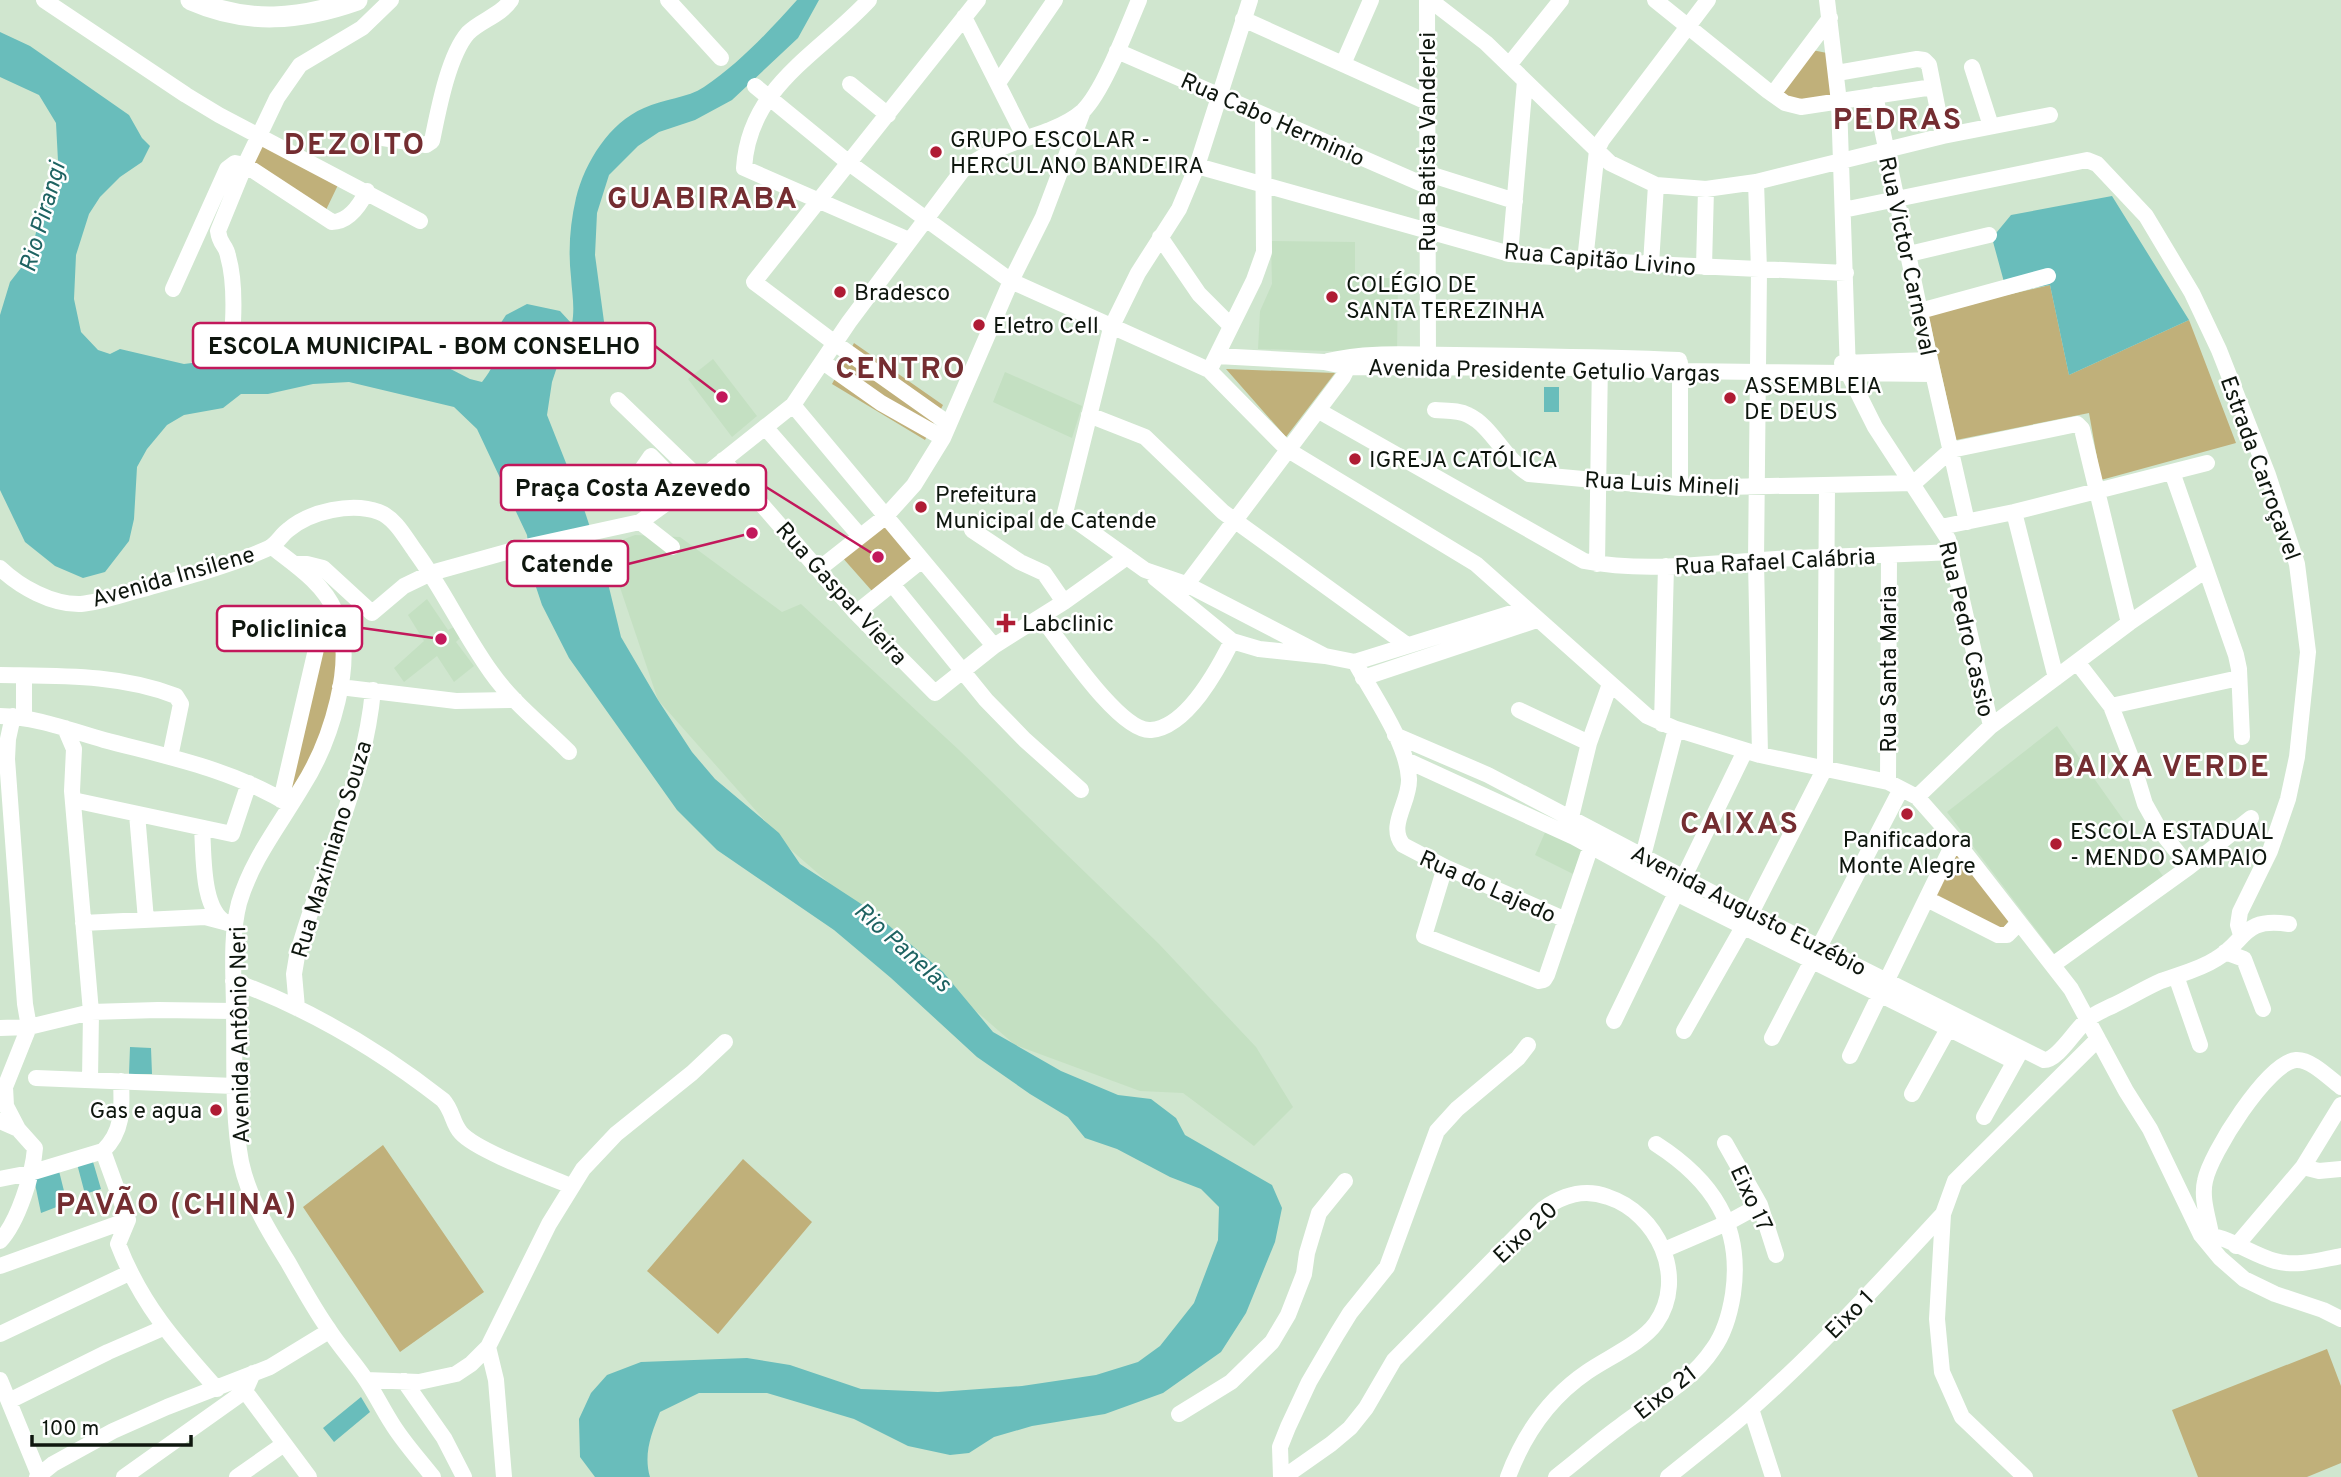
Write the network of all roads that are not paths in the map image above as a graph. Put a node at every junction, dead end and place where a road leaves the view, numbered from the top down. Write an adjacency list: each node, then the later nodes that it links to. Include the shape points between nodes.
1 (44, 0): 43 (street, via 186,95)
2 (191, 0): 3 (main road, via 226,13 259,18 316,13)
3 (357, 0)
4 (511, 0): 45 (street, via 468,33 460,47 439,102 432,141 426,145)
5 (668, 0): 23 (street)
6 (869, 0): 32 (street, via 798,65)
7 (978, 0): 18 (street)
8 (1055, 0): 29 (street)
9 (1139, 0): 22 (street)
10 (1250, 0): 20 (street)
11 (1371, 0): 24 (street)
12 (1429, 0): 25 (street); 37 (street, Rua Batista Vanderlei)
13 (1561, 0): 25 (street)
14 (1656, 0): 21 (street)
15 (1708, 0): 21 (street)
16 (1827, 0): 19 (street)
17 (392, 2): 43 (street, via 362,27 300,65)
18 (964, 17): 29 (street); 39 (street)
19 (1830, 18): 27 (street); 33 (street)
20 (1243, 19): 24 (street); 35 (street)
21 (1689, 26): 33 (street); 47 (street)
22 (1117, 51): 35 (street, Rua Cabo Herminio); 38 (street)
23 (721, 58)
24 (1343, 64): 37 (street)
25 (1509, 65): 28 (street)
26 (1972, 67): 42 (street)
27 (1837, 73): 31 (street, via 1924,60); 36 (street)
28 (1525, 81): 47 (street); 61 (street)
29 (998, 83): 46 (street)
30 (849, 84): 39 (street)
31 (1933, 87): 34 (street); 44 (street)
32 (762, 91): 50 (street); 60 (street, via 744,168)
33 (1773, 94): 36 (street, via 1795,107)
34 (1875, 95): 36 (street); 48 (street, Rua Victor Carneval)
35 (1219, 96): 40 (street, Rua Cabo Herminio); 52 (street)
36 (1839, 102): 49 (street)
37 (1429, 103): 53 (street, Rua Batista Vanderlei)
38 (1083, 111): 46 (street); 77 (street, via 1042,217)
39 (888, 115): 50 (street)
40 (1263, 115): 53 (street, Rua Cabo Herminio); 55 (street)
41 (2050, 115): 42 (street)
42 (1991, 127): 44 (street)
43 (258, 136): 51 (street); 58 (street)
44 (1943, 136): 48 (street)
45 (383, 138)
46 (1025, 138): 63 (street, via 970,164)
47 (1597, 150): 56 (street, via 1621,170); 71 (street)
48 (1886, 150): 49 (street); 59 (street, Rua Victor Carneval)
49 (1839, 161): 54 (street); 62 (street)
50 (849, 163): 60 (street); 63 (street)
51 (245, 165): 58 (street, via 332,222 351,215); 78 (street, via 235,163 227,169); 80 (street, via 218,231 229,260)
52 (1197, 166): 55 (street, Rua Capitão Livino); 67 (street, via 1179,209)
53 (1429, 180): 61 (street, Rua Cabo Herminio); 65 (street, Rua Batista Vanderlei)
54 (1756, 182): 57 (street); 74 (street)
55 (1265, 184): 65 (street, Rua Capitão Livino); 81 (street, via 1261,262)
56 (1656, 185): 57 (street); 72 (street)
57 (1706, 190): 73 (street)
58 (367, 191): 64 (street)
59 (1896, 199): 62 (street); 70 (street, Rua Victor Carneval); 203 (street, Estrada Carroçavel, via 2087,160 2097,164 2146,216 2192,293 2219,350 2297,564 2308,652 2299,744 2287,799 2270,851 2239,912)
60 (820, 201): 68 (street); 83 (street, via 754,282)
61 (1515, 201): 69 (street)
62 (1843, 209): 75 (street)
63 (924, 220): 68 (street); 77 (street)
64 (420, 221)
65 (1427, 232): 69 (street, Rua Capitão Livino); 84 (street, Rua Batista Vanderlei)
66 (1989, 235): 70 (street)
67 (1160, 237): 81 (street, via 1199,294); 82 (street)
68 (909, 240): 83 (street)
69 (1510, 254): 71 (street, Rua Capitão Livino)
70 (1909, 254): 79 (street, Rua Victor Carneval)
71 (1585, 261): 72 (street, Rua Capitão Livino)
72 (1651, 264): 73 (street, Rua Capitão Livino)
73 (1704, 267): 74 (street, Rua Capitão Livino)
74 (1759, 270): 75 (street, Rua Capitão Livino); 90 (street)
75 (1846, 273): 92 (street)
76 (2048, 276): 79 (street)
77 (1011, 281): 82 (street); 99 (street)
78 (173, 289)
79 (1920, 311): 91 (street, Rua Victor Carneval)
80 (233, 323)
81 (1230, 325): 88 (street)
82 (1111, 328): 88 (street); 97 (street)
83 (836, 344): 85 (street); 99 (street)
84 (1428, 361): 86 (street, Avenida Presidente Getulio Vargas); 87 (street, Avenida Presidente Getulio Vargas)
85 (822, 362): 94 (street); 99 (street, via 881,403)
86 (1348, 362): 88 (street, Avenida Presidente Getulio Vargas); 96 (street)
87 (1600, 362): 89 (street, Avenida Presidente Getulio Vargas); 105 (street)
88 (1213, 363): 100 (street)
89 (1680, 366): 90 (street, Avenida Presidente Getulio Vargas); 110 (street)
90 (1757, 367): 92 (street, Avenida Presidente Getulio Vargas); 111 (street)
91 (1932, 367): 92 (street, Avenida Presidente Getulio Vargas); 101 (street, Rua Victor Carneval)
92 (1848, 368): 107 (street, Rua Pedro Cassio, via 1875,426)
93 (618, 400): 106 (street)
94 (793, 405): 98 (street); 115 (street)
95 (1435, 410): 105 (street, Rua Luis Mineli, via 1473,418 1529,474)
96 (1319, 411): 100 (street); 131 (street, via 1584,561)
97 (1089, 415): 116 (street, via 1145,437); 127 (street, via 1065,513)
98 (765, 427): 102 (street); 121 (street)
99 (943, 437): 115 (street, via 914,485)
100 (1288, 450): 116 (street); 141 (street, via 1476,564)
101 (1951, 450): 107 (street); 113 (street, via 2077,424); 118 (street, Rua Victor Carneval)
102 (723, 460): 106 (street); 134 (street, Rua Gaspar Vieira)
103 (2207, 463): 104 (street)
104 (2172, 472): 113 (street); 135 (street)
105 (1598, 479): 110 (street, Rua Luis Mineli); 131 (street)
106 (700, 480): 112 (street)
107 (1914, 484): 108 (street, Rua Luis Mineli); 119 (street, Rua Pedro Cassio)
108 (1827, 486): 111 (street, Rua Luis Mineli); 126 (street)
109 (629, 488): 112 (street, via 651,456)
110 (1680, 488): 111 (street, Rua Luis Mineli)
111 (1758, 488): 129 (street)
112 (684, 490): 117 (street)
113 (2097, 491): 114 (street); 143 (street)
114 (2014, 512): 118 (street); 155 (street)
115 (885, 517): 121 (street); 128 (street)
116 (1235, 521): 138 (street); 146 (street)
117 (640, 522): 123 (street); 136 (street)
118 (1967, 522): 119 (street)
119 (1941, 527): 124 (street, Rua Pedro Cassio)
120 (972, 530): 139 (street, via 1044,573)
121 (860, 536): 134 (street)
122 (272, 547): 130 (street, Avenida Antônio Neri); 133 (street, Avenida Insilene, via 207,570 80,604 35,592); 136 (street, Avenida Insilene, via 287,530 310,517 362,509 392,520)
123 (672, 547)
124 (1952, 552): 125 (street, Rua Rafael Calábria); 165 (street, Rua Pedro Cassio)
125 (1889, 555): 126 (street, Rua Rafael Calábria); 179 (street, Rua Santa Maria)
126 (1827, 556): 129 (street, Rua Rafael Calábria); 176 (street)
127 (1126, 557): 138 (street); 139 (street)
128 (922, 560): 137 (street); 147 (street)
129 (1756, 561): 132 (street, Rua Rafael Calábria); 173 (street)
130 (294, 564): 136 (street, via 323,568 372,613 404,586); 158 (street, Avenida Antônio Neri, via 334,609 343,649)
131 (1597, 564): 132 (street, Rua Rafael Calábria)
132 (1666, 566): 164 (street)
133 (0, 568)
134 (819, 569): 140 (street, Rua Gaspar Vieira)
135 (2206, 570): 143 (street); 156 (street, via 2236,655)
136 (431, 573): 160 (street, Avenida Insilene, via 471,643)
137 (892, 584): 140 (street); 151 (street)
138 (1182, 590): 145 (street); 148 (street)
139 (1063, 602): 142 (street)
140 (856, 613): 151 (street, Rua Gaspar Vieira, via 935,693)
141 (1531, 614): 146 (street); 154 (street); 157 (street)
142 (1041, 617): 145 (street, via 1100,694 1140,729 1152,730 1172,720 1202,695); 147 (street)
143 (2129, 623): 150 (street)
144 (320, 632): 183 (street)
145 (1232, 641): 148 (street, via 1259,649)
146 (1407, 645): 149 (street)
147 (994, 646): 151 (street)
148 (1325, 656): 149 (street)
149 (1354, 662): 154 (street, Rua do Lajedo)
150 (2077, 663): 155 (street); 161 (street)
151 (962, 671): 180 (street, via 1025,740)
152 (0, 676): 153 (street)
153 (24, 676): 163 (street); 174 (street, via 102,678 173,695 181,704)
154 (1363, 678): 168 (street, Rua do Lajedo)
155 (2056, 678): 165 (street)
156 (2239, 678): 161 (street); 169 (street)
157 (1610, 684): 164 (street, via 1647,716); 170 (street)
158 (340, 687): 159 (street); 183 (street, Avenida Antônio Neri, via 312,771)
159 (373, 690): 160 (street, via 456,701); 210 (street, Rua Maximiano Souza, via 358,768 297,956)
160 (515, 700): 172 (street, Avenida Insilene)
161 (2111, 706): 192 (street, via 2145,804)
162 (1519, 710): 170 (street)
163 (12, 717): 166 (street); 177 (street)
164 (1669, 726): 173 (street); 190 (street)
165 (1991, 726): 181 (street, Rua Pedro Cassio)
166 (65, 728): 167 (street); 171 (street)
167 (83, 734): 171 (street); 174 (street)
168 (1395, 735): 175 (street, Rua do Lajedo); 185 (street, Avenida Augusto Euzébio)
169 (2242, 737)
170 (1589, 743): 185 (street)
171 (74, 749): 182 (street)
172 (569, 752)
173 (1753, 753): 176 (street); 193 (street)
174 (170, 757): 178 (street)
175 (1406, 760): 189 (street, Avenida Augusto Euzébio); 191 (street, Rua do Lajedo, via 1409,789 1396,835 1410,851)
176 (1825, 768): 179 (street); 198 (street)
177 (4, 783): 217 (street)
178 (249, 783): 183 (street); 187 (street, via 232,834)
179 (1894, 785): 181 (street); 205 (street)
180 (1081, 790)
181 (1917, 797): 188 (street)
182 (73, 800): 184 (street); 199 (street)
183 (285, 802): 201 (street, Avenida Antônio Neri, via 248,875)
184 (137, 814): 187 (street); 196 (street)
185 (1571, 817): 190 (street, Avenida Augusto Euzébio)
186 (2251, 818): 192 (street)
187 (202, 828): 201 (street, via 209,899 218,918)
188 (1955, 840): 195 (street); 200 (street)
189 (1591, 846): 194 (street, Avenida Augusto Euzébio); 197 (street)
190 (1643, 856): 193 (street, Avenida Augusto Euzébio)
191 (1445, 867): 197 (street, Rua do Lajedo); 197 (street, via 1424,936 1539,981 1547,975)
192 (2189, 867): 206 (street)
193 (1684, 876): 194 (street); 198 (street, Avenida Augusto Euzébio)
194 (1676, 893): 198 (street, Avenida Augusto Euzébio); 215 (street)
195 (1927, 899): 200 (street, via 1998,935 2007,935); 209 (street)
196 (146, 920): 199 (street); 201 (street, via 205,917)
197 (1566, 920)
198 (1747, 920): 205 (street, Avenida Augusto Euzébio); 219 (street)
199 (83, 923): 213 (street)
200 (2019, 923): 206 (street)
201 (230, 924): 208 (street, Avenida Antônio Neri)
202 (2289, 924): 203 (street, via 2260,924)
203 (2241, 935): 204 (street)
204 (2225, 952): 207 (street); 211 (street, via 2244,959)
205 (1816, 953): 209 (street, Avenida Augusto Euzébio); 220 (street)
206 (2054, 964): 214 (street)
207 (2176, 976): 214 (street); 224 (street)
208 (233, 981): 210 (street); 212 (street, Avenida Antônio Neri)
209 (1885, 988): 216 (street, Avenida Augusto Euzébio); 226 (street)
210 (297, 1008): 245 (street, via 350,1034 421,1084 451,1109 465,1137)
211 (2263, 1009)
212 (234, 1012): 213 (street); 230 (street, Avenida Antônio Neri)
213 (91, 1013): 217 (street); 228 (street)
214 (2088, 1018): 221 (street); 225 (street, Avenida Augusto Euzébio, via 2052,1060)
215 (1614, 1021)
216 (1951, 1022): 225 (street, Avenida Augusto Euzébio); 232 (street)
217 (29, 1027): 218 (street); 236 (street, via 5,1087 6,1106)
218 (0, 1028)
219 (1684, 1031)
220 (1772, 1038)
221 (2098, 1039): 249 (street, via 1955,1181); 252 (street)
222 (725, 1042): 245 (street, via 596,1153)
223 (1528, 1045): 282 (street, via 1437,1131 1387,1267 1350,1313 1292,1418 1280,1447)
224 (2200, 1045)
225 (2018, 1055): 234 (street)
226 (1850, 1056)
227 (36, 1078): 228 (street)
228 (90, 1080): 229 (street)
229 (121, 1081): 230 (street); 239 (street, via 122,1121)
230 (234, 1086): 262 (street, Avenida Antônio Neri, via 237,1133 249,1191)
231 (2341, 1087): 252 (street, via 2300,1060 2289,1061 2264,1081 2207,1174 2203,1192)
232 (1912, 1094)
233 (2341, 1105): 240 (street)
234 (1984, 1117)
235 (0, 1121): 236 (street)
236 (18, 1129): 242 (street, via 35,1148)
237 (1656, 1143): 251 (street, Eixo 21, via 1697,1175)
238 (1725, 1143): 246 (street, Eixo 17)
239 (103, 1151): 242 (street); 250 (street)
240 (2303, 1167): 241 (street); 254 (street)
241 (2341, 1169)
242 (30, 1173): 243 (street); 247 (street)
243 (0, 1179)
244 (1345, 1181): 273 (street, via 1319,1213 1304,1274 1272,1342 1231,1382)
245 (571, 1186): 264 (street)
246 (1760, 1205): 251 (street); 256 (street, Eixo 17)
247 (18, 1209): 248 (street); 253 (street)
248 (0, 1214)
249 (1942, 1214): 272 (street, Eixo 1); 287 (street, via 1937,1320 1942,1372 1962,1418)
250 (128, 1220): 258 (street); 259 (street, via 118,1244)
251 (1727, 1223): 255 (street); 284 (street, Eixo 21, via 1735,1249 1735,1283 1728,1318 1713,1350 1687,1378)
252 (2206, 1234): 254 (street); 260 (street, via 2220,1258 2244,1279)
253 (3, 1238): 258 (street)
254 (2236, 1246): 257 (street, via 2301,1264)
255 (1664, 1250): 282 (street, Eixo 20, via 1640,1216 1610,1197 1586,1193 1559,1198 1394,1360 1350,1428); 283 (street, Eixo 20, via 1669,1276 1656,1323 1561,1393 1534,1423)
256 (1776, 1255)
257 (2341, 1256)
258 (0, 1267)
259 (129, 1273): 261 (street); 263 (street)
260 (2341, 1319)
261 (163, 1328): 269 (street); 271 (street)
262 (329, 1331): 265 (street); 267 (street, Avenida Antônio Neri)
263 (0, 1334)
264 (488, 1347): 268 (street, via 456,1374); 281 (street, via 496,1380)
265 (254, 1373): 269 (street); 270 (street)
266 (0, 1380): 271 (street)
267 (366, 1380): 268 (street); 279 (street, Avenida Antônio Neri)
268 (404, 1381): 280 (street, via 444,1438)
269 (217, 1389): 275 (street, via 113,1431)
270 (245, 1391): 274 (street); 276 (street)
271 (9, 1401): 275 (street)
272 (1751, 1409): 285 (street, Eixo 1); 286 (street)
273 (1179, 1414)
274 (284, 1444): 277 (street); 278 (street)
275 (38, 1476)
276 (124, 1477)
277 (237, 1477)
278 (309, 1477)
279 (433, 1477)
280 (464, 1477)
281 (504, 1477)
282 (1282, 1477)
283 (1508, 1477)
284 (1556, 1477)
285 (1668, 1477)
286 (1773, 1477)
287 (2025, 1477)

